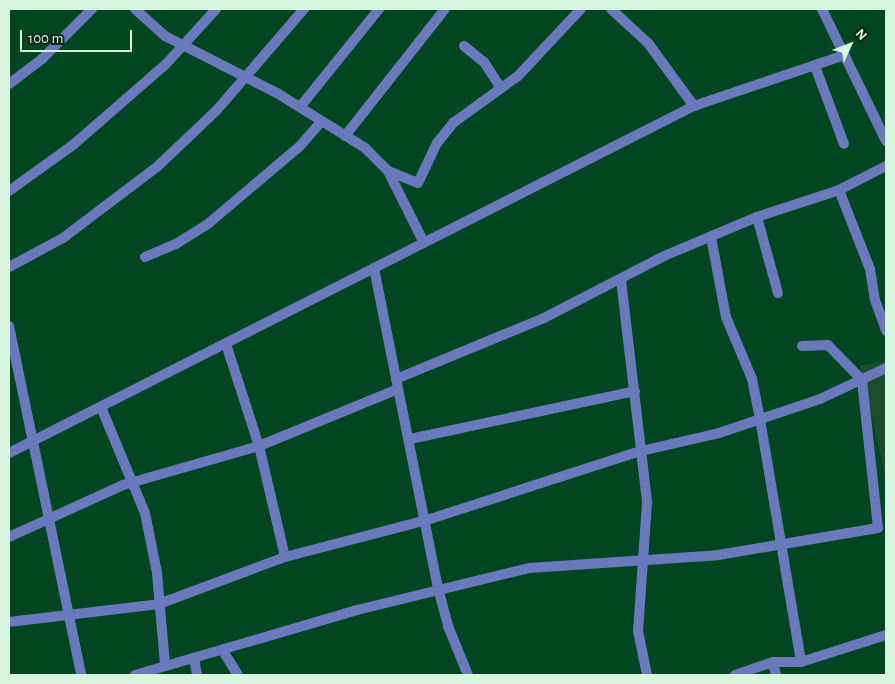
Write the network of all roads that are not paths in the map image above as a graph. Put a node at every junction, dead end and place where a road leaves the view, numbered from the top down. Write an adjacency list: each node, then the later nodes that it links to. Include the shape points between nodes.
1 (92, 9): 15 (street, via 42,59)
2 (135, 9): 11 (street)
3 (216, 9): 11 (street)
4 (304, 9): 14 (street)
5 (379, 9): 18 (street)
6 (445, 9): 20 (street)
7 (581, 9): 16 (street, via 526,69)
8 (611, 9): 17 (street, via 648,43)
9 (822, 9): 12 (street)
10 (464, 46): 16 (street, via 484,62)
11 (183, 47): 14 (street); 26 (street, via 73,145)
12 (845, 55): 13 (street); 21 (street)
13 (815, 66): 17 (street); 22 (street)
14 (247, 77): 18 (street); 31 (street, via 186,141 132,188 53,244)
15 (9, 84)
16 (500, 87): 24 (street, via 445,131 418,184)
17 (694, 106): 29 (street)
18 (300, 107): 19 (street)
19 (321, 122): 20 (street); 30 (street, via 300,146 209,223 176,244)
20 (345, 136): 24 (street, via 365,148)
21 (886, 141)
22 (844, 144)
23 (886, 166): 25 (street)
24 (388, 171): 29 (street)
25 (839, 190): 27 (street); 35 (street, via 870,269 875,300)
26 (9, 191)
27 (757, 218): 28 (street); 34 (street)
28 (711, 237): 33 (street, via 664,256); 44 (street, via 726,317 752,379)
29 (424, 243): 32 (street)
30 (144, 257)
31 (9, 267)
32 (374, 268): 37 (street); 41 (street)
33 (621, 280): 41 (street); 42 (street)
34 (778, 293)
35 (886, 331)
36 (9, 333): 46 (street)
37 (226, 344): 43 (street); 47 (street)
38 (802, 346): 40 (street, via 828,345)
39 (886, 368): 40 (street)
40 (862, 380): 44 (street, via 820,399); 54 (street, via 878,528)
41 (397, 384): 45 (street); 47 (street)
42 (635, 391): 45 (street); 48 (street)
43 (101, 407): 46 (street); 50 (street)
44 (760, 419): 48 (street); 54 (street)
45 (410, 439): 52 (street)
46 (31, 444): 49 (street); 51 (street)
47 (259, 446): 50 (street); 55 (street)
48 (641, 451): 52 (street); 56 (street, via 647,503)
49 (9, 453)
50 (133, 482): 51 (street); 58 (street, via 148,522)
51 (48, 519): 53 (street); 59 (street)
52 (427, 520): 55 (street); 57 (street)
53 (9, 538)
54 (781, 544): 56 (street); 65 (street)
55 (285, 558): 58 (street)
56 (645, 561): 57 (street, via 529,568); 72 (street, via 638,631)
57 (438, 588): 62 (street); 71 (street, via 448,626)
58 (159, 604): 59 (street); 66 (street)
59 (71, 616): 60 (street); 67 (street)
60 (9, 622)
61 (886, 635): 65 (street)
62 (223, 650): 63 (street); 70 (street)
63 (194, 658): 66 (street); 69 (street)
64 (773, 662): 65 (street); 73 (street); 74 (street)
65 (800, 662)
66 (165, 665): 68 (street)
67 (81, 675)
68 (135, 675)
69 (197, 675)
70 (238, 675)
71 (468, 675)
72 (647, 675)
73 (735, 675)
74 (776, 675)

